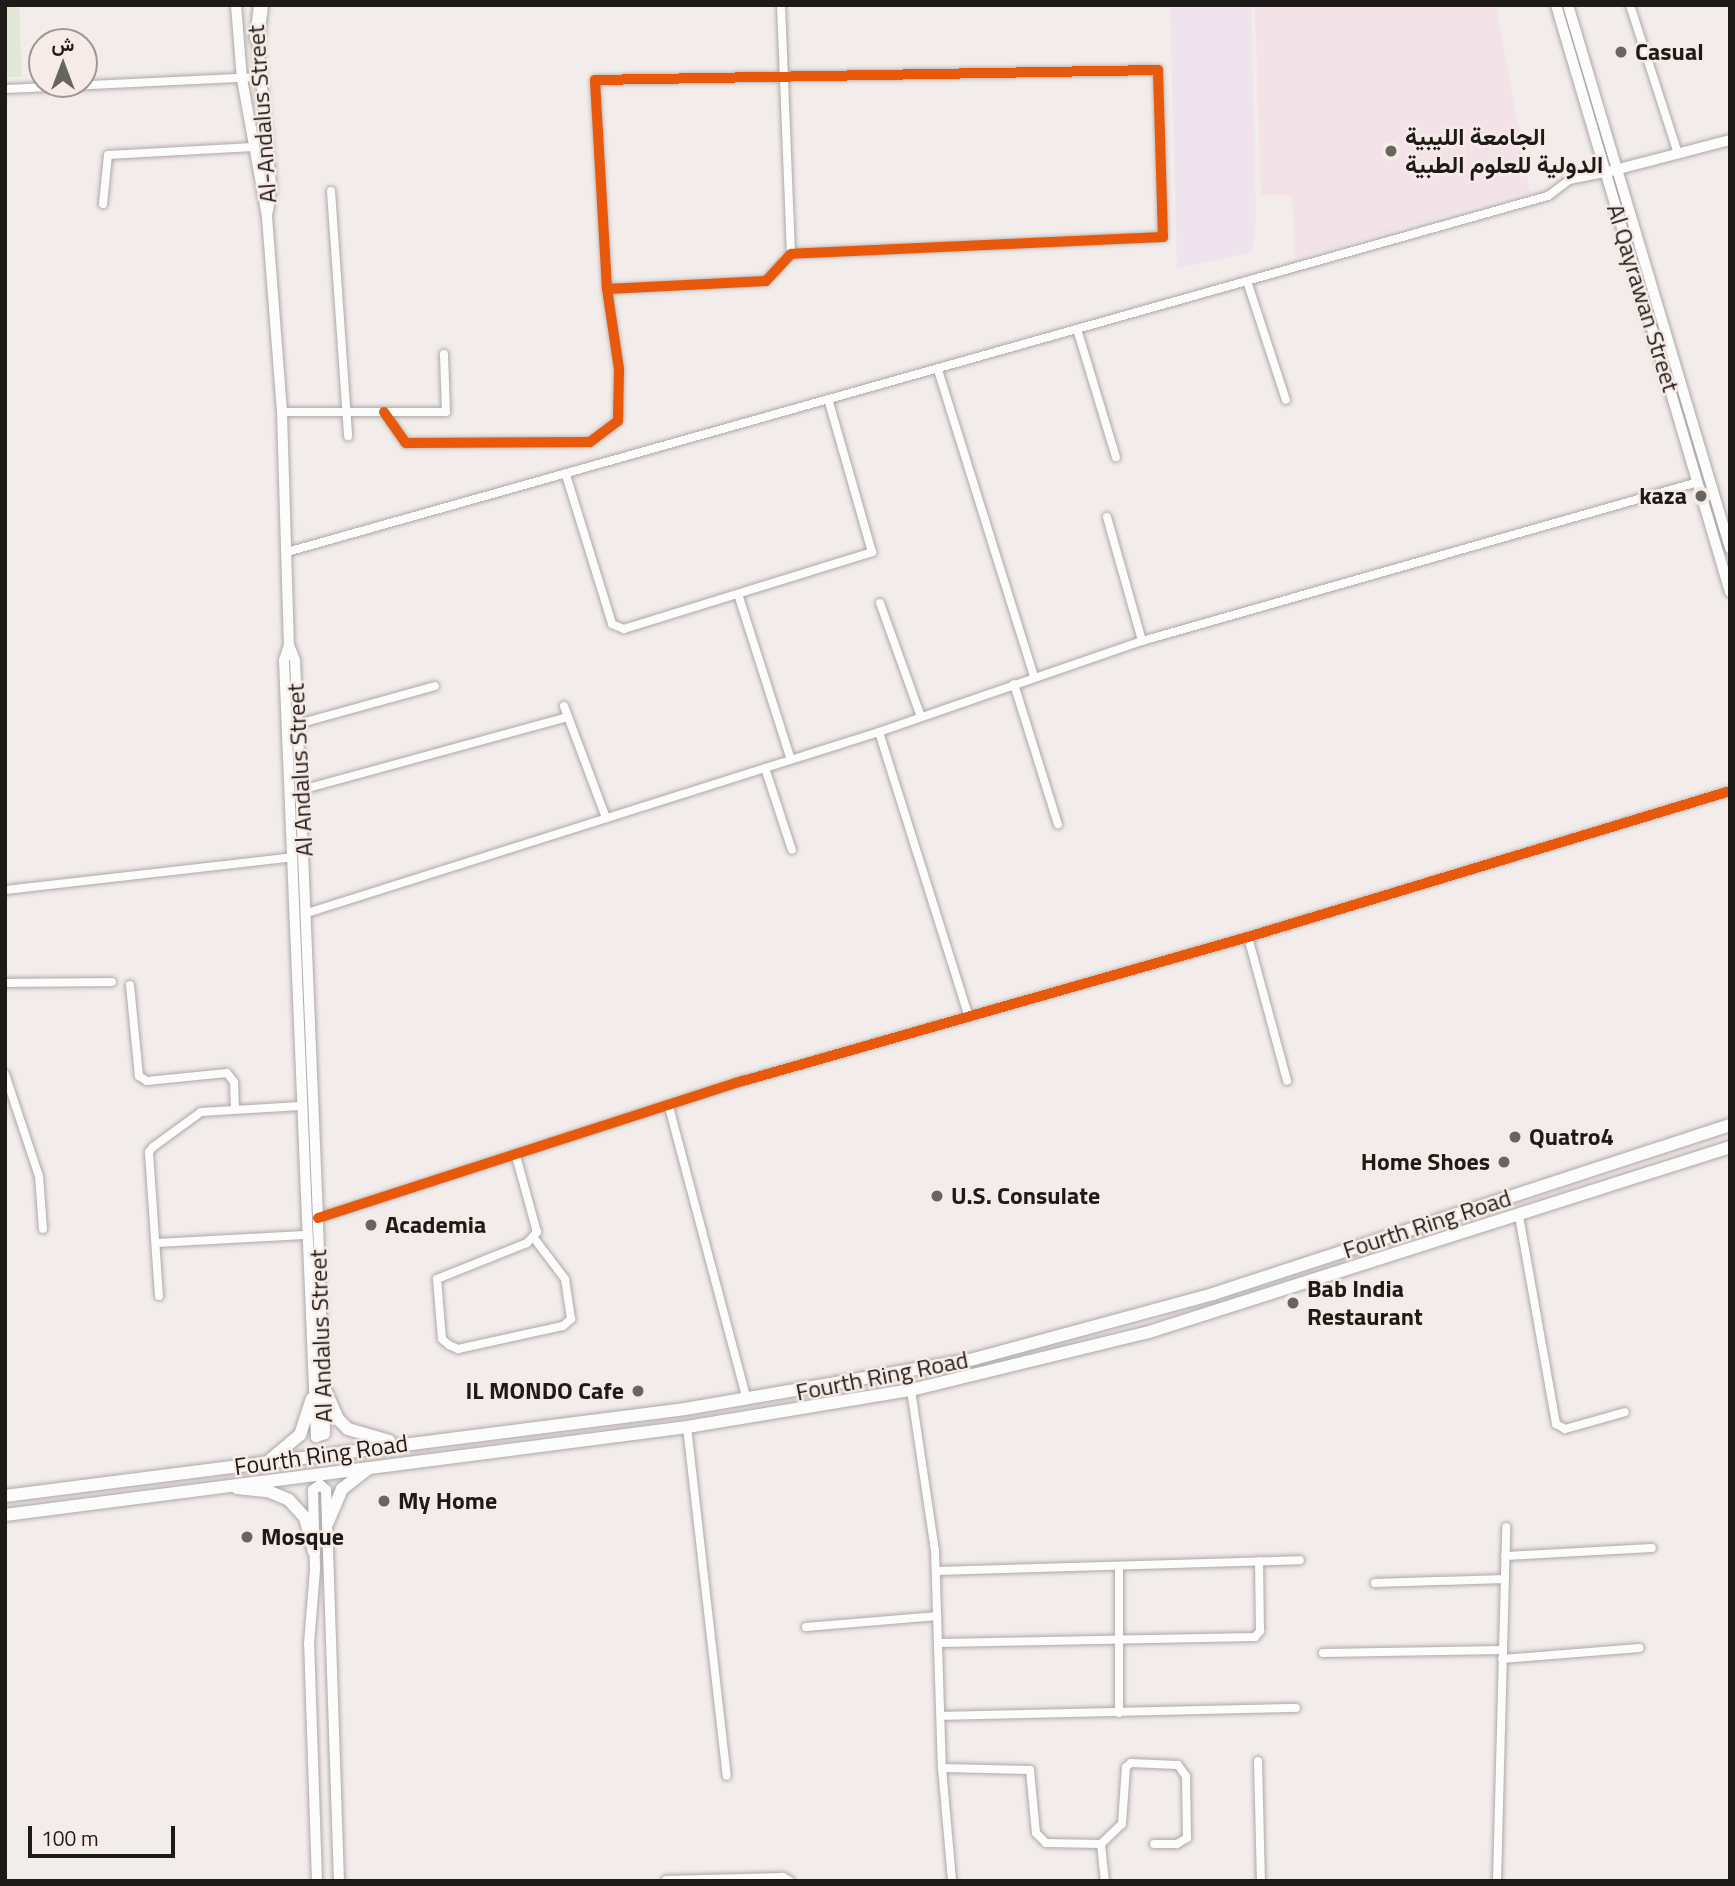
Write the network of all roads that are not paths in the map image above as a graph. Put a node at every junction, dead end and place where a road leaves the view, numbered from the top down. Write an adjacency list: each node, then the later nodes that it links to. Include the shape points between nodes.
1 (236, 5): 11 (main road, Al-Andalus Street)
2 (255, 5): 8 (main road, Al-Andalus Street)
3 (261, 5): 8 (highway)
4 (781, 5): 10 (street)
5 (1556, 5): 16 (main road, Al Qayrawan Street)
6 (1568, 5): 16 (main road, Al Qayrawan Street)
7 (1630, 5): 15 (street)
8 (257, 38): 9 (main road, Al-Andalus Street)
9 (260, 77): 11 (street); 19 (main road, Al-Andalus Street, via 271,187)
10 (782, 77): 20 (street); 20 (street, via 1158,70 1163,237); 22 (street, via 595,79)
11 (242, 79): 12 (street); 14 (main road, Al-Andalus Street)
12 (5, 89)
13 (1730, 140): 15 (main road)
14 (253, 148): 18 (street, via 108,155); 19 (main road, Al-Andalus Street)
15 (1678, 154): 16 (main road)
16 (1611, 171): 21 (street, via 1569,180 1548,196); 34 (main road, Al Qayrawan Street); 36 (main road, Al Qayrawan Street)
17 (331, 191): 29 (street)
18 (103, 204)
19 (268, 217): 28 (main road, Al Andalus Street)
20 (791, 254): 22 (street, via 766,281)
21 (1247, 281): 23 (street); 27 (street)
22 (607, 289): 30 (street, via 619,369 618,421 590,442 406,443)
23 (1077, 328): 25 (street); 32 (street)
24 (444, 354): 30 (street, via 446,412)
25 (938, 370): 26 (street); 43 (street)
26 (828, 399): 33 (street); 39 (street, via 872,552)
27 (1286, 400)
28 (282, 412): 29 (street); 37 (main road, Al Andalus Street)
29 (346, 412): 30 (street); 31 (street)
30 (384, 412)
31 (348, 436)
32 (1116, 457)
33 (566, 475): 37 (street); 39 (street, via 615,627 624,629)
34 (1698, 482): 38 (main road, Al Qayrawan Street); 41 (street)
35 (1107, 517): 41 (street)
36 (1730, 548)
37 (287, 552): 42 (main road, Al Andalus Street)
38 (1730, 592)
39 (738, 594): 51 (street)
40 (880, 603): 48 (street)
41 (1142, 640): 43 (street)
42 (289, 645): 49 (main road, Al Andalus Street, via 295,660); 58 (main road, Al Andalus Street, via 284,660)
43 (1034, 677): 44 (street)
44 (1014, 684): 48 (street); 56 (street)
45 (435, 686): 49 (street)
46 (564, 706): 47 (street)
47 (568, 717): 53 (street); 55 (street)
48 (921, 717): 50 (street)
49 (298, 724): 53 (main road, Al Andalus Street)
50 (879, 732): 51 (street); 65 (street)
51 (790, 760): 52 (street)
52 (765, 768): 55 (street); 57 (street)
53 (302, 790): 60 (main road, Al Andalus Street)
54 (1730, 791): 61 (street)
55 (606, 818): 60 (street)
56 (1058, 824)
57 (792, 850)
58 (293, 857): 59 (street); 68 (main road, Al Andalus Street)
59 (5, 890)
60 (307, 913): 73 (main road, Al Andalus Street)
61 (1248, 937): 65 (street); 67 (street)
62 (112, 982): 63 (street)
63 (5, 984)
64 (130, 985): 70 (street, via 139,1076 147,1081 228,1073 234,1082)
65 (969, 1017): 69 (street)
66 (5, 1074): 78 (street, via 39,1176)
67 (1287, 1081)
68 (300, 1106): 70 (street); 72 (main road, Al Andalus Street)
69 (669, 1107): 75 (street); 88 (street)
70 (235, 1108): 81 (street, via 201,1112 149,1152)
71 (1730, 1125): 83 (main road, Fourth Ring Road, via 1213,1294)
72 (301, 1137): 73 (main road); 79 (main road, Al Andalus Street)
73 (314, 1137): 77 (main road, Al Andalus Street)
74 (1730, 1147): 76 (main road, Fourth Ring Road)
75 (516, 1156): 77 (street); 80 (street, via 537,1231)
76 (1519, 1216): 84 (main road, Fourth Ring Road); 89 (street, via 1556,1424 1565,1429)
77 (318, 1218): 85 (main road, Al Andalus Street)
78 (43, 1229)
79 (305, 1236): 81 (street); 87 (main road, Al Andalus Street)
80 (534, 1238): 80 (street, via 437,1279 442,1339 449,1345 458,1349 563,1326 571,1319 565,1279)
81 (156, 1242): 82 (street)
82 (159, 1296)
83 (1056, 1338): 84 (main road); 88 (main road, Fourth Ring Road, via 974,1359)
84 (1062, 1356): 86 (main road, Fourth Ring Road)
85 (323, 1384): 87 (main road, Al Andalus Street, via 322,1437 313,1434); 91 (main road, via 338,1419 348,1429)
86 (911, 1390): 90 (main road, Fourth Ring Road); 105 (street)
87 (312, 1399): 92 (main road, via 295,1442)
88 (747, 1400): 91 (main road, Fourth Ring Road)
89 (1625, 1412)
90 (687, 1427): 93 (main road, Fourth Ring Road); 122 (street)
91 (403, 1444): 92 (main road, Fourth Ring Road)
92 (261, 1464): 95 (main road, Fourth Ring Road)
93 (371, 1467): 94 (main road, Fourth Ring Road); 97 (main road, via 342,1489)
94 (212, 1485): 96 (main road, Fourth Ring Road); 100 (main road, via 268,1492 289,1500 305,1518)
95 (5, 1496)
96 (5, 1515)
97 (328, 1522): 100 (main road, via 326,1490 320,1485 313,1490); 118 (main road)
98 (1506, 1527): 101 (street)
99 (1652, 1548): 101 (street)
100 (314, 1552): 119 (main road, via 309,1628)
101 (1505, 1556): 106 (street)
102 (1300, 1560): 103 (street)
103 (1259, 1561): 104 (street); 110 (street, via 1260,1631 1255,1637)
104 (1119, 1566): 105 (street); 110 (street)
105 (936, 1572): 108 (street)
106 (1505, 1579): 107 (street); 114 (street)
107 (1375, 1583)
108 (938, 1616): 109 (street); 111 (street)
109 (806, 1627)
110 (1119, 1641): 111 (street); 116 (street)
111 (940, 1643): 117 (street)
112 (1640, 1648): 114 (street)
113 (1322, 1653): 114 (street)
114 (1502, 1655): 132 (street, via 1504,1728)
115 (1296, 1708): 116 (street)
116 (1119, 1713): 117 (street)
117 (941, 1716): 121 (street)
118 (334, 1732): 119 (main road); 127 (main road)
119 (311, 1733): 126 (main road)
120 (1258, 1761): 131 (street)
121 (942, 1768): 123 (street, via 1026,1768 1032,1775 1036,1833 1041,1841); 129 (street)
122 (727, 1776)
123 (1101, 1844): 124 (street, via 1122,1824 1126,1767 1131,1763 1172,1764 1186,1776 1187,1838 1177,1844); 130 (street)
124 (1154, 1844)
125 (666, 1880): 128 (street, via 783,1877)
126 (317, 1881)
127 (339, 1881)
128 (790, 1881)
129 (952, 1881)
130 (1105, 1881)
131 (1261, 1881)
132 (1497, 1881)

